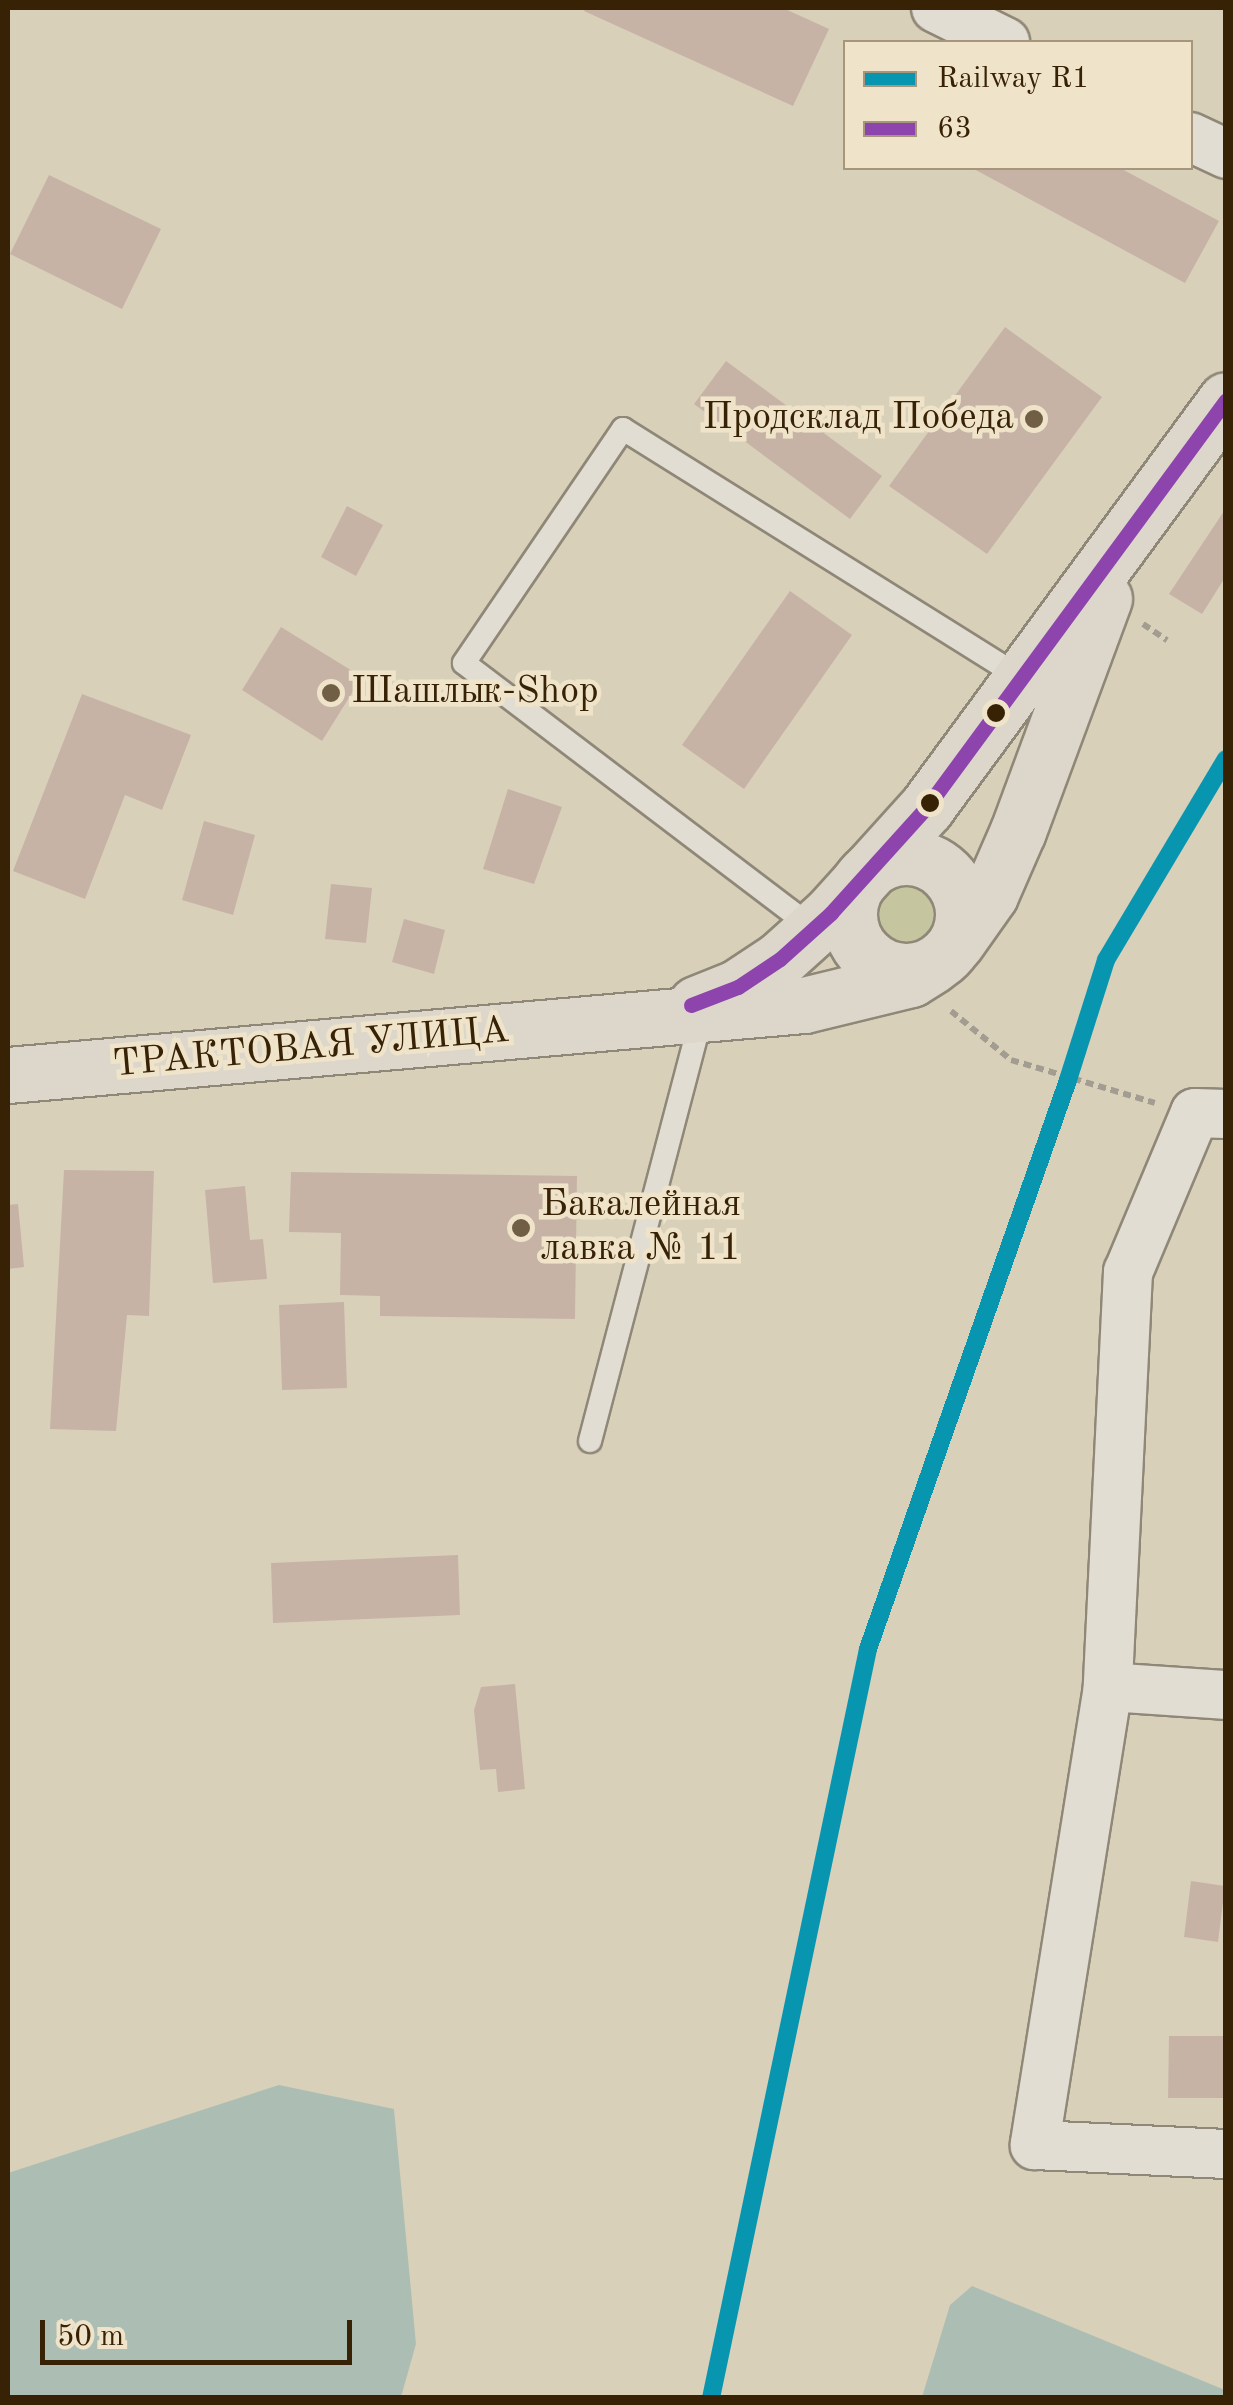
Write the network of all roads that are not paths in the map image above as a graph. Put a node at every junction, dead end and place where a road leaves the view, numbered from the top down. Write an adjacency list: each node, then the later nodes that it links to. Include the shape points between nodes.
1 (936, 8): 2 (street)
2 (1001, 40)
3 (1193, 138): 4 (street)
4 (1226, 154)
5 (1226, 400): 6 (main road)
6 (1174, 473): 7 (main road); 10 (main road, via 1104,598 990,895)
7 (1021, 678): 8 (main road, via 926,808); 9 (lane, via 622,429 464,663)
8 (858, 883): 9 (main road); 10 (main road, via 848,919 863,952 896,971); 10 (main road, via 889,859 928,860 945,871 964,905)
9 (814, 929): 12 (main road, via 738,987)
10 (933, 963): 11 (main road, via 804,1005)
11 (702, 1015): 12 (main road); 15 (lane)
12 (615, 1023): 13 (main road, ТРАКТОВАЯ УЛИЦА)
13 (8, 1076)
14 (1210, 1114): 16 (street, via 1128,1272)
15 (590, 1441)
16 (1108, 1687): 17 (street); 18 (street, via 1035,2145)
17 (1226, 1695)
18 (1226, 2154)

